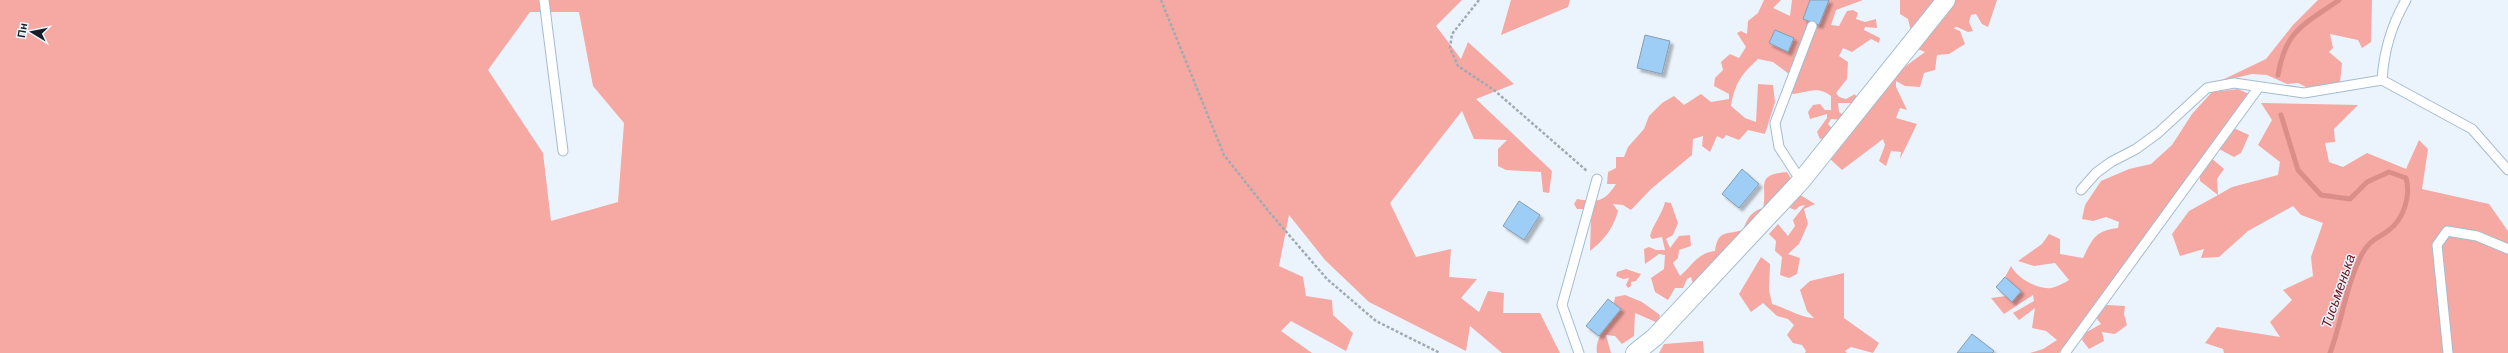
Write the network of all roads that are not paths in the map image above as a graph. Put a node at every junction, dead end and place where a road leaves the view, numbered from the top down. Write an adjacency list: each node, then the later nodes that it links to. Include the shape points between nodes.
1 (544, 0): 7 (lane)
2 (1946, 0): 10 (street)
3 (2406, 0): 5 (lane, via 2394,21 2384,51)
4 (1812, 26): 10 (lane, via 1775,123 1779,147)
5 (2382, 80): 6 (lane, via 2304,93); 8 (lane, via 2472,129)
6 (2259, 87): 11 (lane, via 2234,82 2207,88 2158,133 2106,166); 15 (lane)
7 (563, 151)
8 (2508, 170)
9 (1597, 179): 13 (lane, via 1562,305)
10 (1800, 181): 14 (street, via 1656,337)
11 (2081, 190)
12 (2508, 249): 16 (lane, via 2477,236 2447,231 2437,245)
13 (1579, 353)
14 (1635, 353)
15 (2065, 353)
16 (2448, 353)

